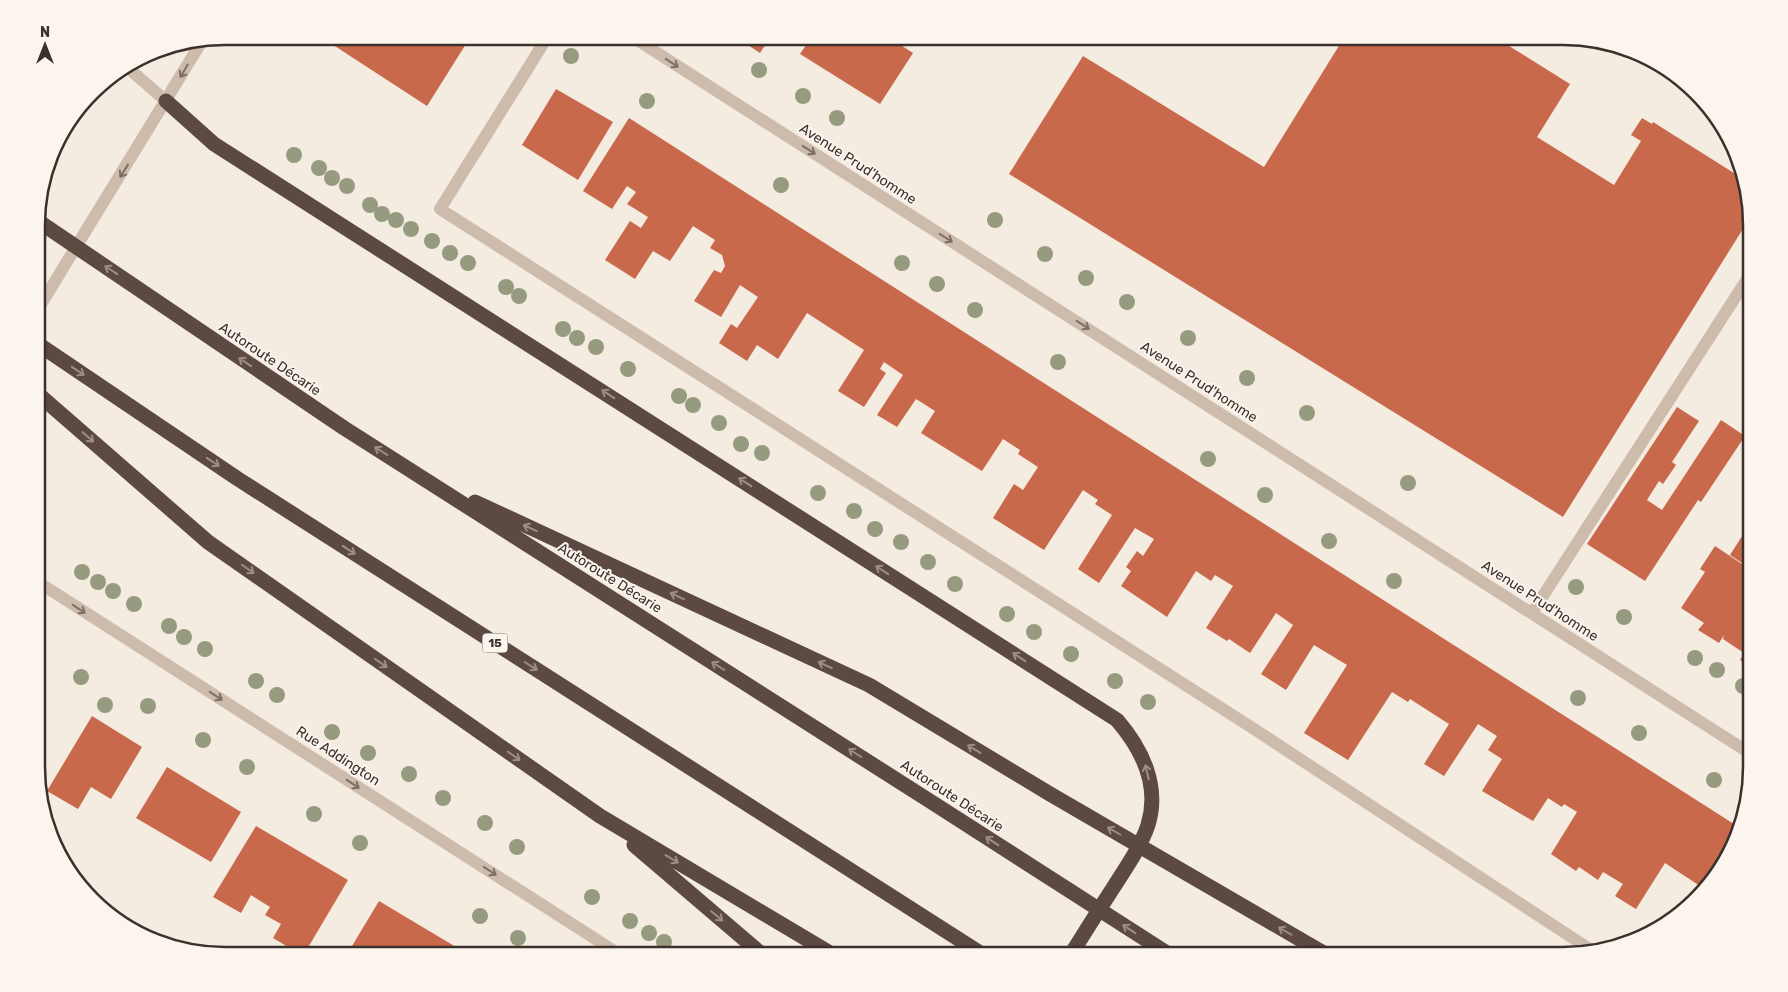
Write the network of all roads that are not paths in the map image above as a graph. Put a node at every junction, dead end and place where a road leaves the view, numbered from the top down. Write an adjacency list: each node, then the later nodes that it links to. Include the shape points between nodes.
1 (542, 45): 16 (street, via 440,209 1250,727)
2 (645, 45): 13 (street, Avenue Prud'homme, one-way to 13)
3 (198, 47): 5 (street, one-way to 5)
4 (132, 71): 5 (street)
5 (166, 102): 8 (street, one-way to 8); 21 (highway, one-way to 5, via 1132,857 1148,825 1152,805 1146,764 1117,720 214,144)
6 (45, 226): 11 (highway, Autoroute Décarie, one-way to 6)
7 (1743, 285): 13 (street)
8 (45, 298)
9 (45, 349): 20 (highway, 15, one-way to 20, via 262,494)
10 (45, 400): 15 (highway, one-way to 15, via 208,542)
11 (422, 477): 22 (highway, Autoroute Décarie, one-way to 11); 23 (highway, one-way to 11, via 869,685)
12 (45, 586): 17 (street, Rue Addington, one-way to 17)
13 (1532, 613): 14 (street, Avenue Prud'homme)
14 (1743, 749)
15 (600, 816): 18 (highway, one-way to 18); 19 (highway, one-way to 19)
16 (1584, 945)
17 (608, 947)
18 (753, 947)
19 (820, 947)
20 (971, 947)
21 (1076, 947)
22 (1156, 947)
23 (1313, 947)

